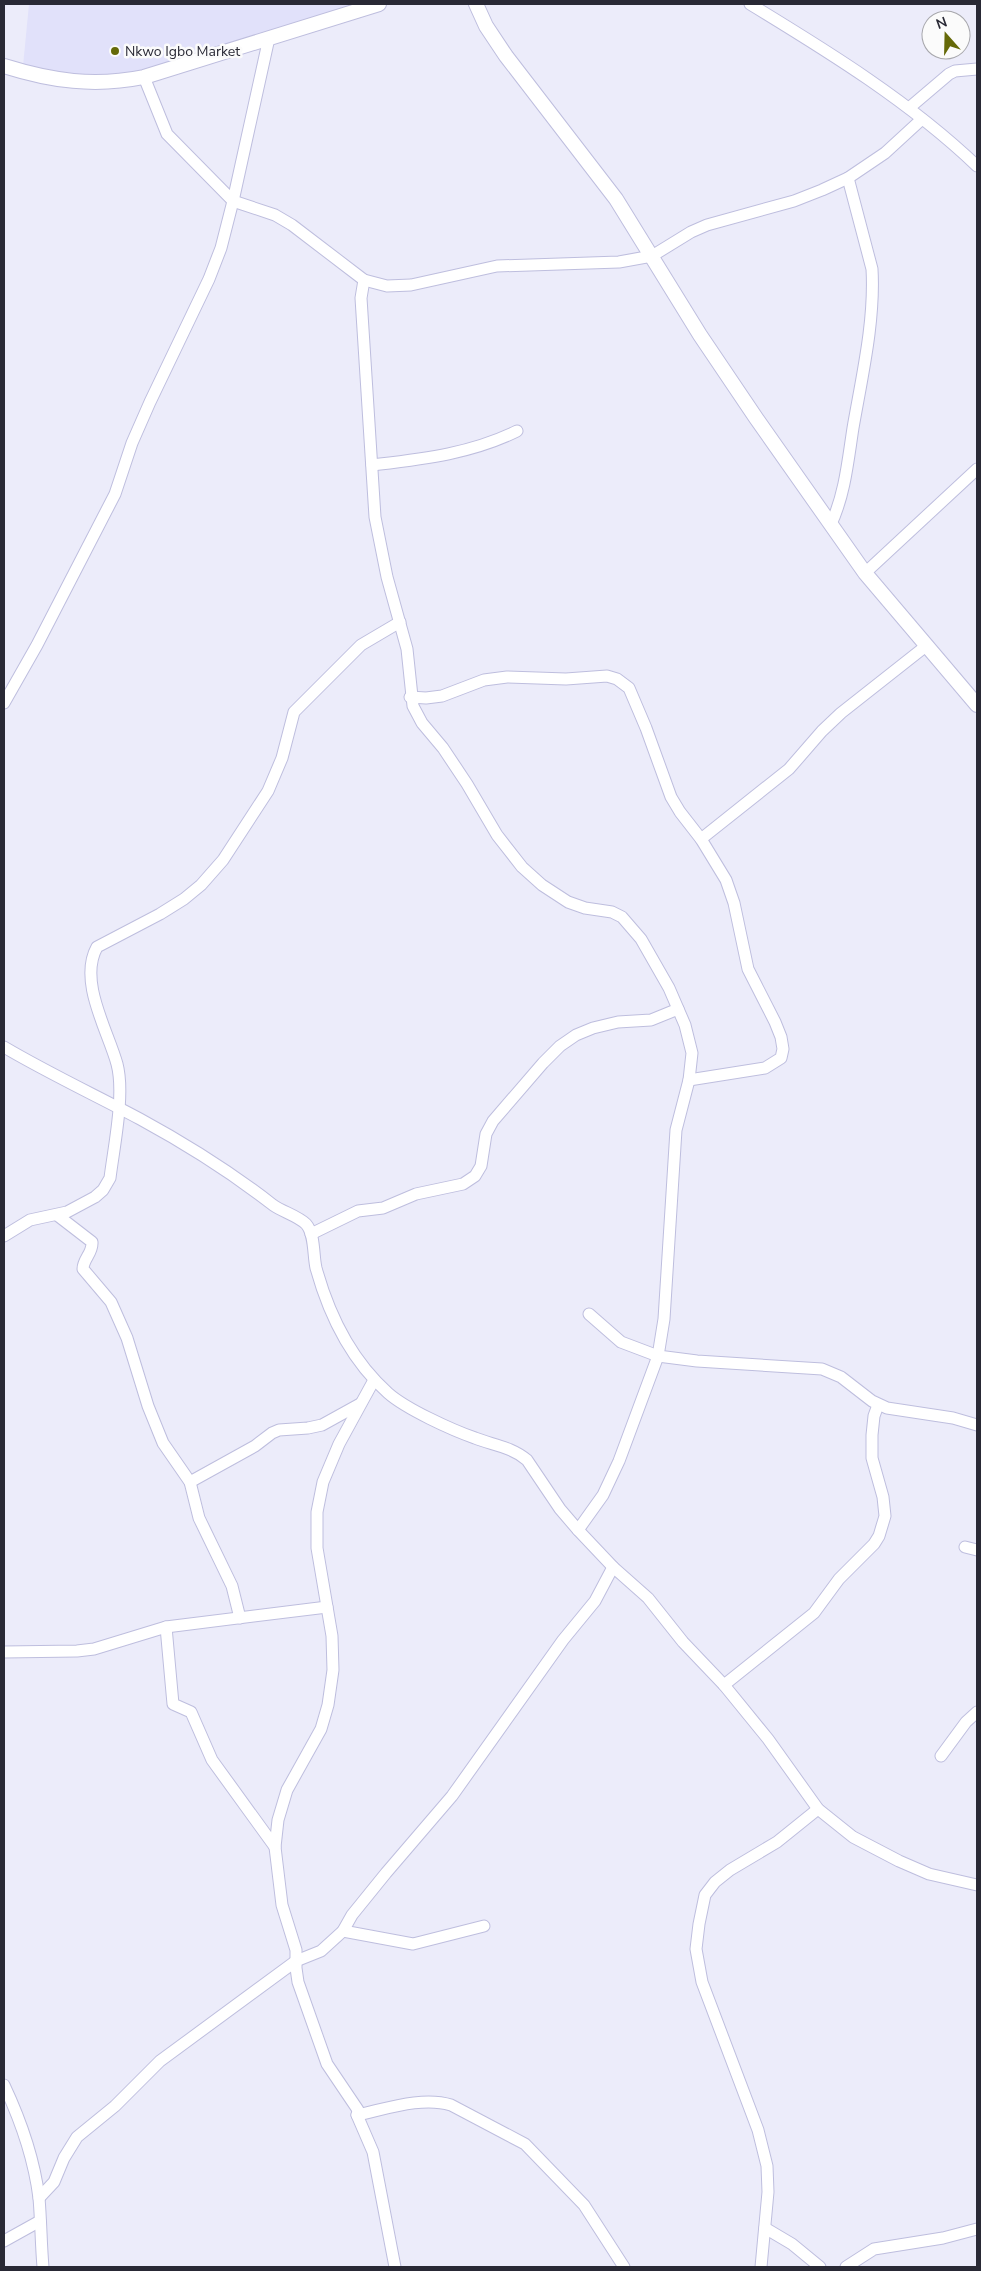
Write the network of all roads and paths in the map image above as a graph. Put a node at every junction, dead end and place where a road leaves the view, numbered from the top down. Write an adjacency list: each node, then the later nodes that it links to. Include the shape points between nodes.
1 (379, 4): 4 (main road)
2 (476, 4): 13 (main road, via 506,56 616,199)
3 (750, 4): 8 (street, via 816,44)
4 (269, 38): 7 (main road); 12 (street)
5 (4, 66): 7 (main road, via 32,75 84,83)
6 (977, 69): 8 (street, via 954,71)
7 (144, 78): 12 (street, via 167,134)
8 (909, 108): 9 (street)
9 (922, 119): 10 (street); 11 (street, via 885,153)
10 (977, 166)
11 (848, 178): 13 (street, via 794,200 708,225); 18 (street, via 872,268 873,284 864,364 842,494)
12 (233, 201): 14 (street, via 275,215 292,225); 23 (street, via 209,279 132,443 115,494)
13 (652, 256): 14 (street, via 619,262 497,266 411,285 387,286); 18 (main road, via 705,342)
14 (364, 280): 16 (street, via 361,298)
15 (517, 431): 16 (street, via 475,449)
16 (372, 466): 20 (street, via 375,517)
17 (977, 469): 19 (street)
18 (831, 524): 19 (main road)
19 (865, 574): 21 (main road)
20 (400, 622): 22 (street); 29 (street, via 361,645 294,712 282,758 268,791 223,860 201,885 152,919 102,943 92,955 96,1003 118,1066)
21 (926, 646): 24 (main road); 25 (street, via 841,713 789,769)
22 (410, 697): 25 (street, via 442,696 484,680 507,677 566,679 607,676 617,679 628,688 636,704 671,797); 26 (street, via 422,723 522,867 568,902 612,912 622,918 642,939 658,965)
23 (4, 703)
24 (977, 705)
25 (701, 839): 28 (street, via 726,880 748,969 775,1022 782,1049 781,1058 765,1068)
26 (678, 1009): 28 (street, via 692,1053); 31 (street, via 651,1020 618,1022 593,1028 560,1046 493,1121 486,1134 481,1166 475,1176 463,1184 416,1194 383,1208 358,1211)
27 (4, 1047): 29 (street)
28 (689, 1080): 34 (street, via 675,1138 664,1319)
29 (118, 1108): 30 (street, via 110,1178 95,1197); 31 (street, via 190,1148 276,1208 305,1223)
30 (57, 1215): 32 (street, via 30,1220); 39 (street, via 92,1242 83,1269 111,1302 127,1338 163,1444)
31 (311, 1234): 35 (street, via 315,1263 330,1309 352,1351)
32 (4, 1236)
33 (589, 1314): 34 (street, via 620,1342)
34 (658, 1356): 37 (street, via 822,1369 841,1377); 40 (street, via 620,1461 603,1496)
35 (374, 1380): 36 (street); 40 (street, via 417,1412 474,1438 519,1453)
36 (362, 1402): 39 (street, via 322,1425 272,1433); 44 (street, via 323,1482 317,1512 317,1548)
37 (878, 1404): 38 (street); 48 (street, via 874,1416 872,1458 885,1516 879,1536 839,1579 814,1613)
38 (977, 1425)
39 (190, 1482): 45 (street, via 199,1518 232,1586)
40 (578, 1530): 43 (street)
41 (965, 1547): 42 (street)
42 (977, 1550)
43 (613, 1567): 48 (street, via 648,1598 683,1642); 55 (street, via 595,1601 563,1640 452,1796 352,1915)
44 (327, 1607): 45 (street); 52 (street, via 333,1670 328,1705 321,1729 286,1790 278,1820)
45 (240, 1618): 46 (street)
46 (166, 1627): 47 (street, via 94,1649); 52 (street, via 173,1704 191,1712 212,1760)
47 (4, 1652)
48 (724, 1685): 51 (street)
49 (977, 1712): 50 (street)
50 (941, 1756)
51 (818, 1809): 53 (street, via 853,1836 899,1862 928,1874); 61 (street, via 777,1842 715,1882 705,1895 699,1924 696,1949 702,1982 758,2130 766,2166)
52 (276, 1847): 56 (street, via 282,1905 296,1950)
53 (977, 1885)
54 (484, 1926): 55 (street, via 413,1944)
55 (343, 1932): 56 (street, via 320,1951)
56 (296, 1961): 58 (street, via 298,1982 327,2064 358,2110); 59 (street, via 160,2061 115,2106 77,2137 54,2182)
57 (4, 2085): 59 (street, via 30,2153)
58 (357, 2115): 65 (street, via 373,2152); 66 (street, via 441,2102 451,2104 525,2144 584,2205)
59 (38, 2198): 60 (street)
60 (40, 2222): 63 (street); 64 (street)
61 (765, 2228): 67 (street); 68 (street, via 792,2244)
62 (977, 2229): 69 (street, via 874,2249)
63 (4, 2241)
64 (43, 2267)
65 (395, 2267)
66 (624, 2267)
67 (761, 2267)
68 (820, 2267)
69 (846, 2267)

